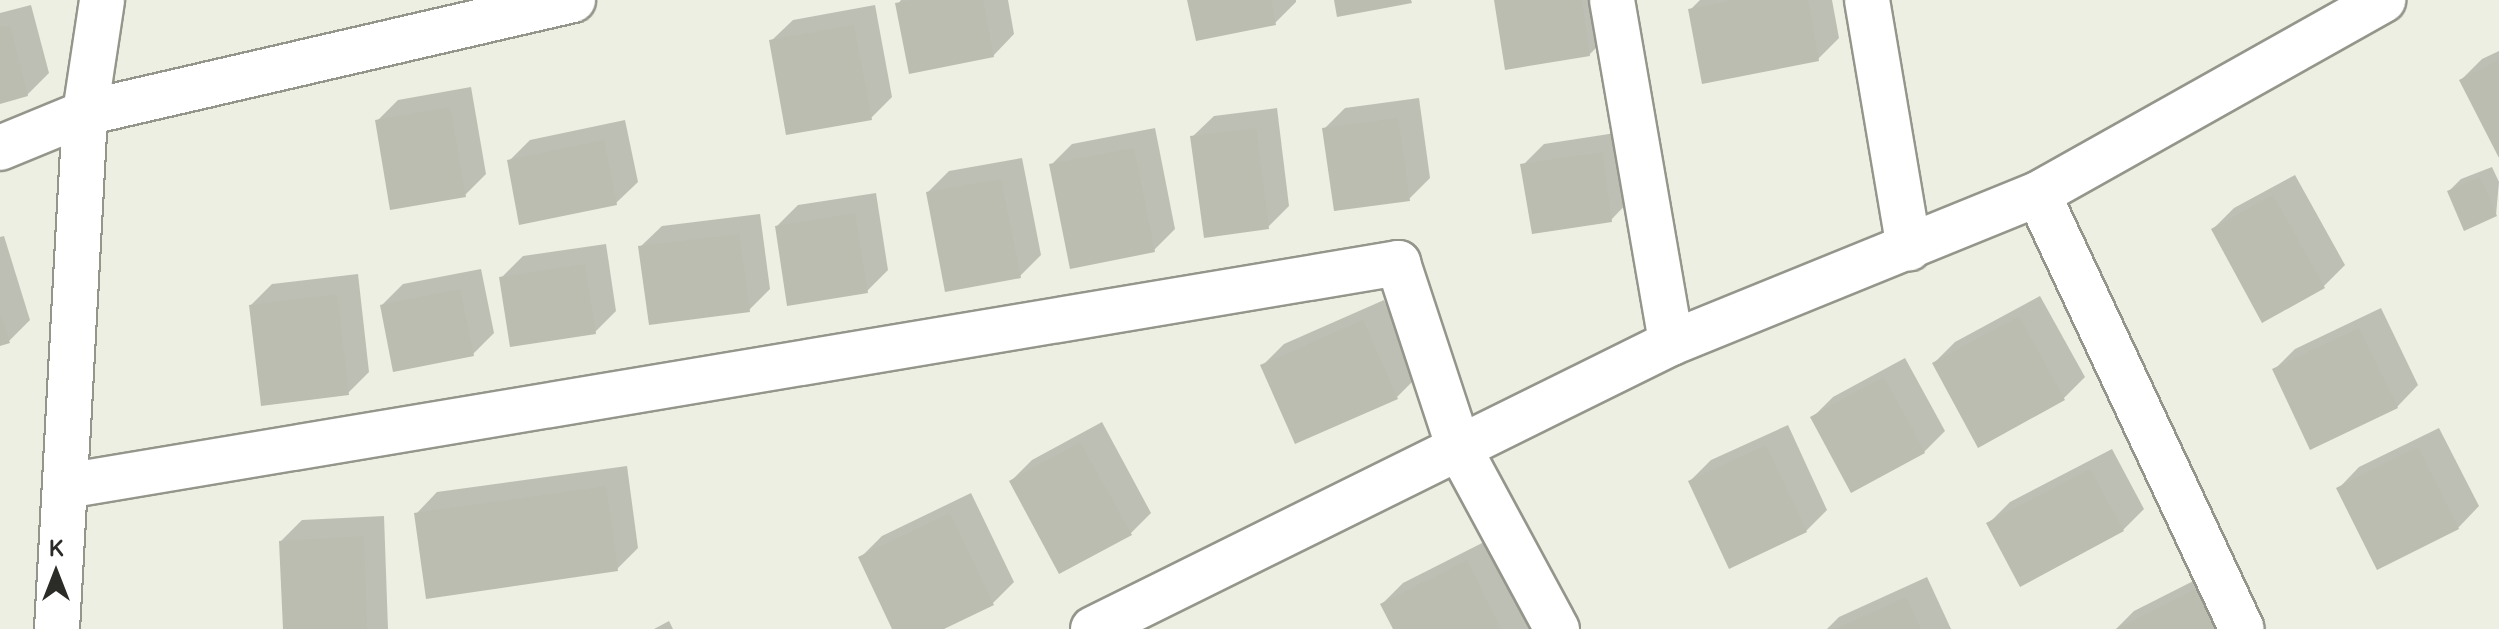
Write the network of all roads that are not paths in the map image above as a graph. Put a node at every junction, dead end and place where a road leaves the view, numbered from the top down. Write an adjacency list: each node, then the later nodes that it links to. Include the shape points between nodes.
1 (102, 0): 6 (street)
2 (573, 0): 6 (street)
3 (1612, 0): 10 (street)
4 (1867, 0): 9 (street)
5 (2369, 3): 8 (street)
6 (85, 113): 7 (street); 12 (street)
7 (0, 148)
8 (2038, 194): 9 (street); 16 (street)
9 (1909, 248): 10 (street)
10 (1671, 343): 11 (street)
11 (1459, 448): 12 (street, via 1398,263); 14 (street); 15 (street)
12 (66, 486): 13 (street)
13 (57, 629)
14 (1093, 629)
15 (1557, 629)
16 (2242, 629)

